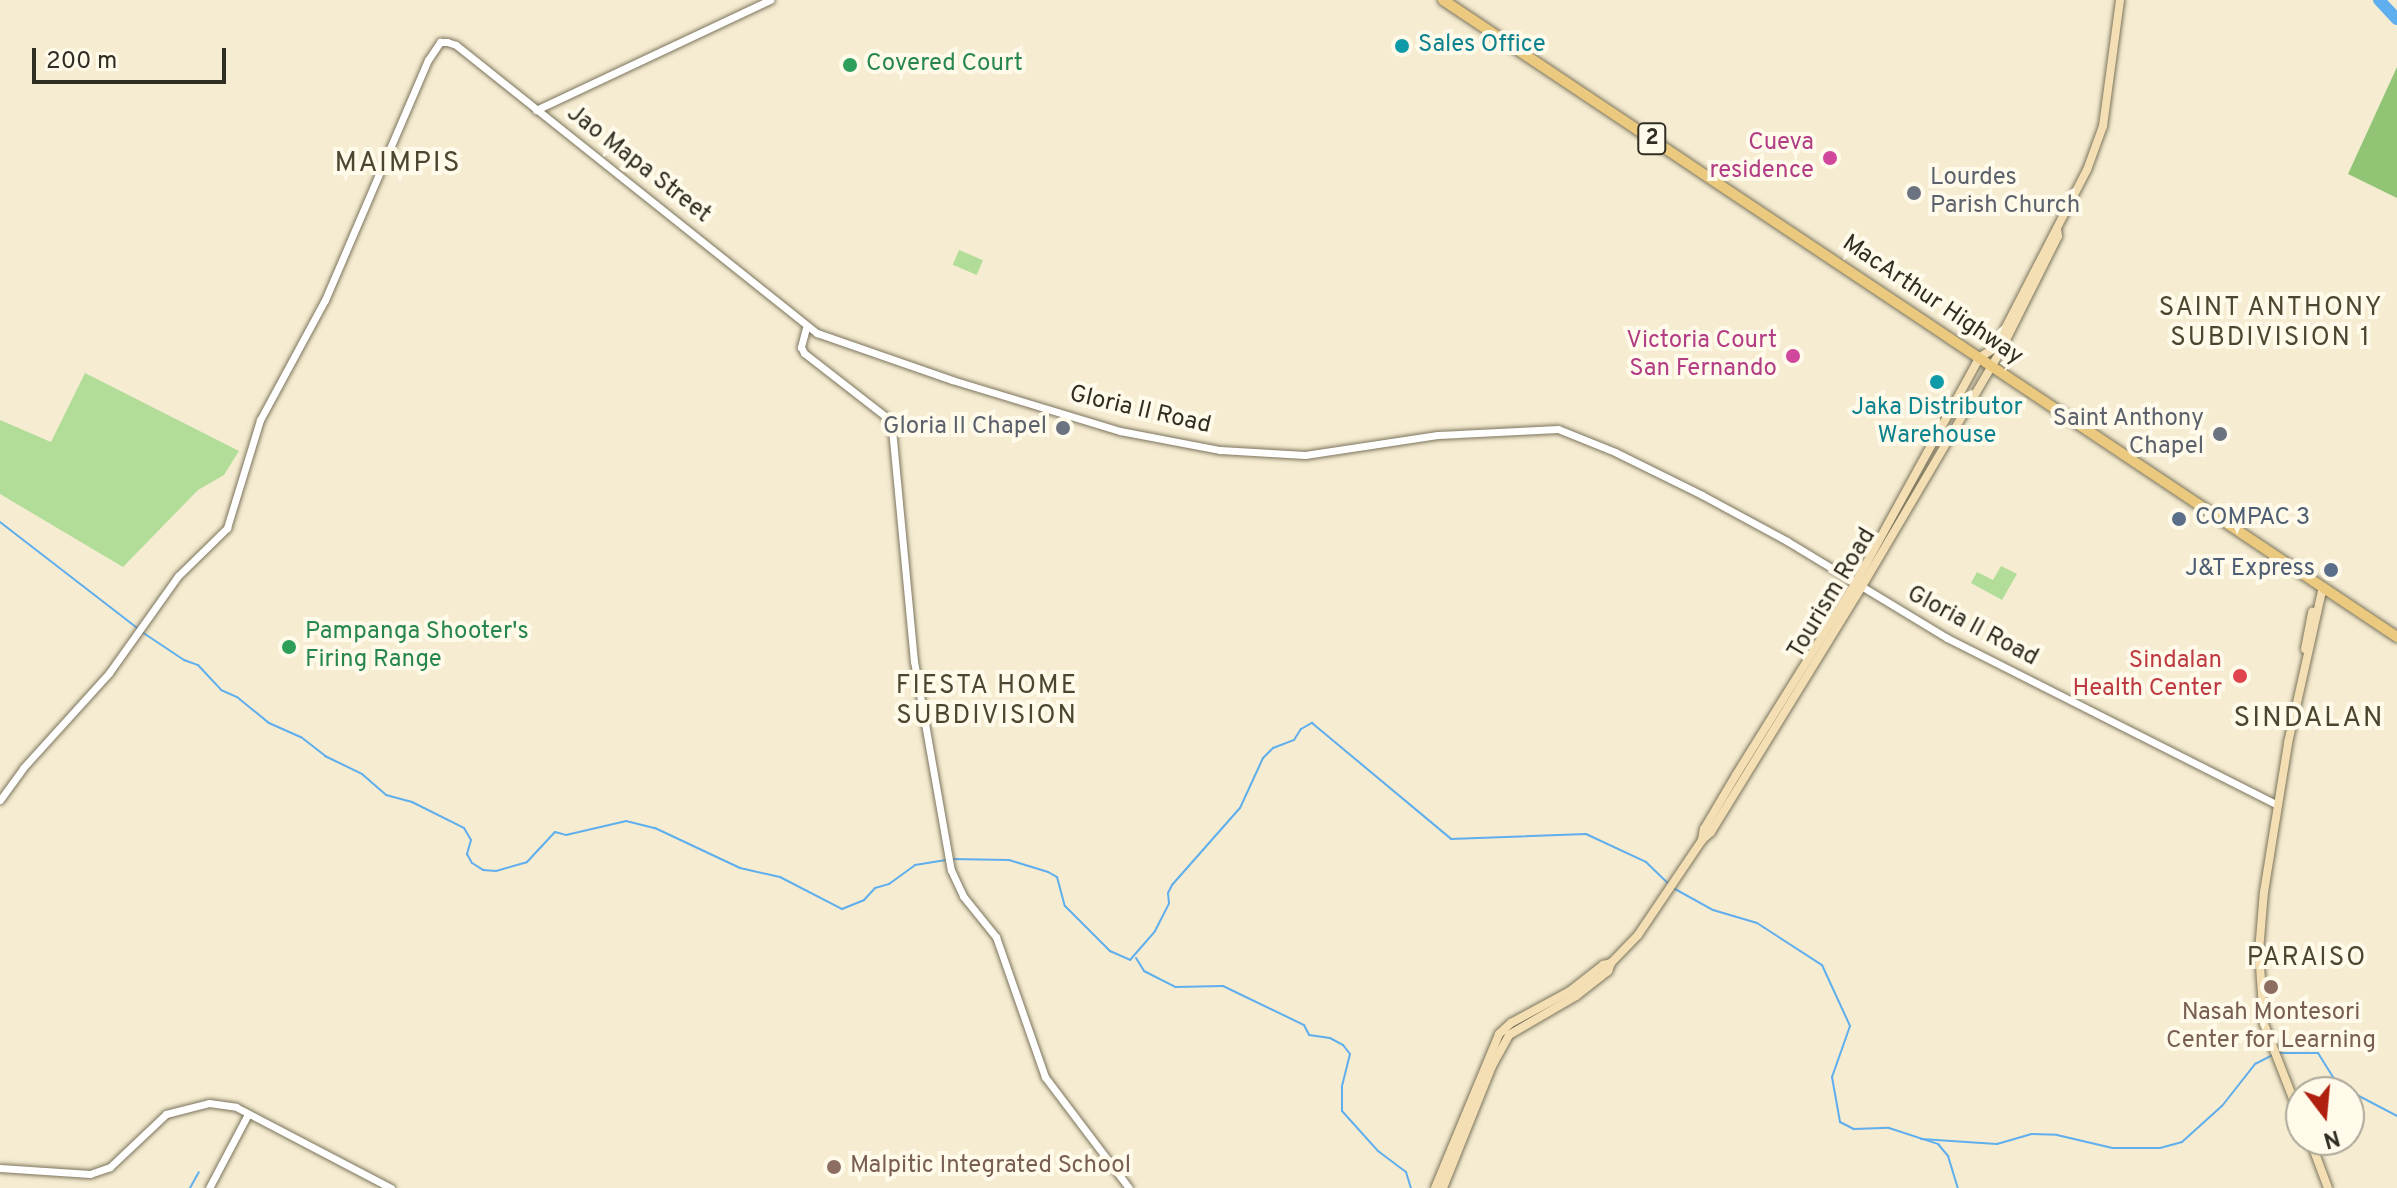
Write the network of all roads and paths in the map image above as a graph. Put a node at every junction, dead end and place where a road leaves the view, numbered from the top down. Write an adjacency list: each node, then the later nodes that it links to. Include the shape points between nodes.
1 (770, 0): 4 (street)
2 (1443, 0): 7 (highway, MacArthur Highway / 2)
3 (2120, 0): 5 (main road, via 2103,126)
4 (536, 110): 6 (street, Jao Mapa Street); 12 (street, Jao Mapa Street, via 456,45 440,42 325,300 260,420 231,519 178,576 145,625)
5 (2057, 229): 7 (main road, Tourism Road, via 1995,348); 8 (main road, Tourism Road)
6 (806, 328): 10 (street, Gloria II Road, via 1000,395 1195,447 1305,455 1438,435 1558,429 1615,452 1787,541); 19 (street, via 804,353 885,416 895,439 914,661 951,870 963,896 996,937 1045,1077)
7 (1980, 357): 8 (highway, MacArthur Highway / 2); 10 (main road, Tourism Road)
8 (1991, 364): 9 (highway, MacArthur Highway / 2); 10 (main road, Tourism Road)
9 (2321, 585): 11 (highway, MacArthur Highway / 2); 13 (main road, via 2308,629)
10 (1858, 586): 13 (street, Gloria II Road, via 1947,638); 14 (main road, Tourism Road, via 1736,775 1702,840 1638,935)
11 (2397, 637)
12 (0, 800)
13 (2277, 805): 15 (main road, via 2259,951 2261,1004)
14 (1611, 963): 22 (main road, Tourism Road, via 1499,1034); 23 (main road, Tourism Road, via 1576,996 1509,1035)
15 (2285, 1081)
16 (247, 1116): 18 (street, via 223,1104 179,1109 160,1118 110,1167 83,1176); 20 (street); 21 (street)
17 (2316, 1156): 24 (main road)
18 (0, 1168)
19 (1129, 1187)
20 (209, 1188)
21 (391, 1188)
22 (1435, 1188)
23 (1443, 1188)
24 (2328, 1188)

